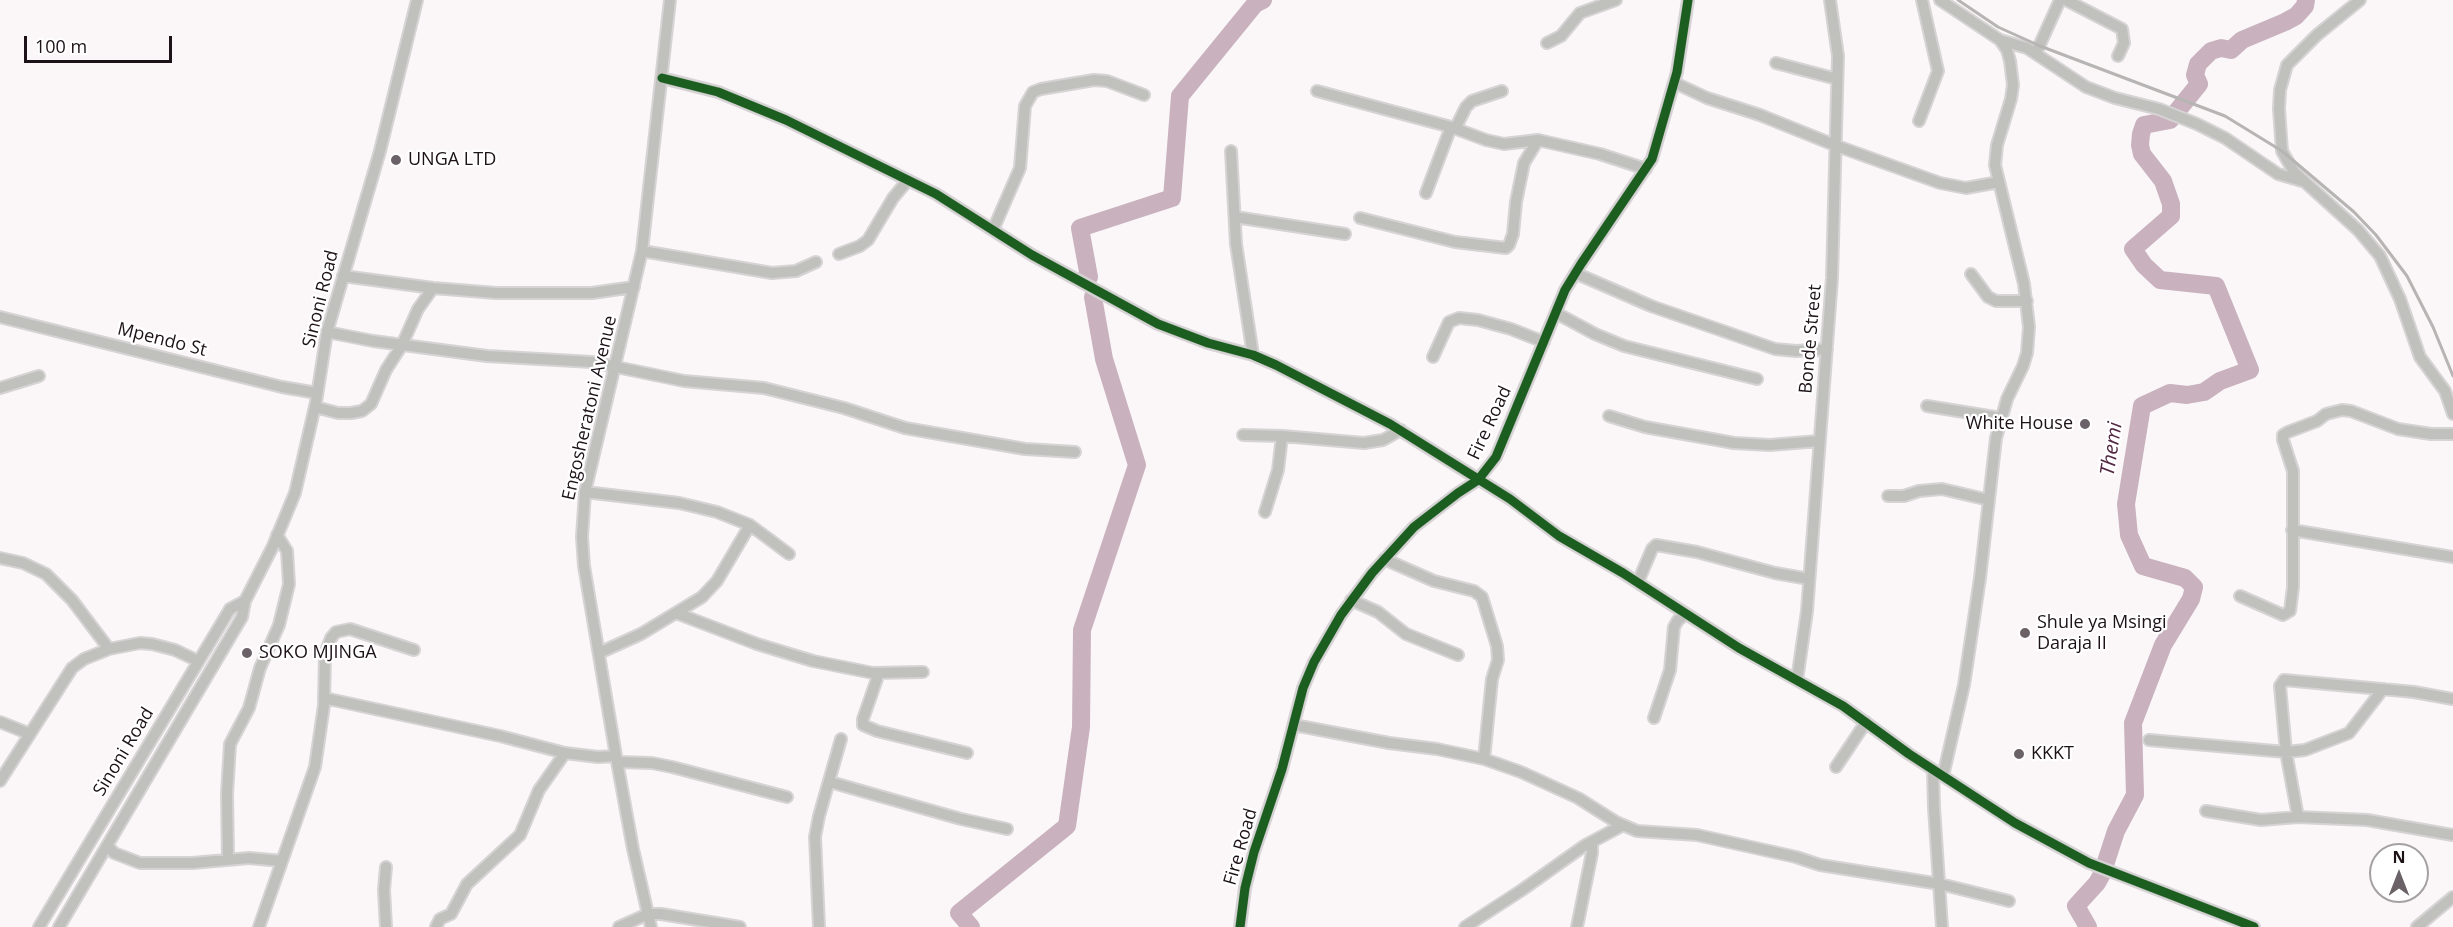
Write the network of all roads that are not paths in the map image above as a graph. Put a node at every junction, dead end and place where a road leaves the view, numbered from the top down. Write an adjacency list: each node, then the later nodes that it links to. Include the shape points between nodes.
1 (417, 0): 41 (street, Sinoni Road, via 380,151)
2 (670, 0): 16 (street, Engosheratoni Avenue)
3 (1617, 0): 12 (street, via 1580,13 1561,36)
4 (1688, 0): 18 (street, Fire Road)
5 (1830, 0): 17 (street, Bonde Street, via 1838,43)
6 (1922, 0): 22 (street, via 1938,71)
7 (1940, 0): 11 (street)
8 (2060, 0): 13 (street)
9 (2066, 0): 14 (street, via 2122,29 2124,43)
10 (2360, 0): 30 (street, via 2287,65 2280,90 2282,151)
11 (2000, 40): 13 (street); 29 (street, via 2007,50 2013,85 1997,145 1995,165)
12 (1547, 43)
13 (2036, 53): 30 (street, via 2086,87 2197,124 2278,174)
14 (2118, 56)
15 (1776, 63): 17 (street)
16 (662, 78): 28 (street, via 748,103); 36 (street, Engosheratoni Avenue)
17 (1837, 79): 25 (street, Bonde Street)
18 (1675, 83): 25 (street); 27 (street, Fire Road)
19 (1317, 91): 23 (street)
20 (1502, 91): 23 (street, via 1473,101)
21 (1144, 95): 34 (street, via 1094,80 1033,92 1024,106 1020,168)
22 (1919, 121)
23 (1453, 128): 24 (street, via 1504,144); 31 (street)
24 (1538, 140): 27 (street); 33 (street, via 1524,164 1513,234 1506,248 1455,242)
25 (1837, 146): 29 (street, via 1956,186 1979,187); 50 (street, Bonde Street)
26 (1231, 152): 32 (street)
27 (1646, 169): 39 (street, Fire Road)
28 (908, 180): 34 (street); 37 (street, via 868,240)
29 (2000, 182): 44 (street)
30 (2305, 182): 60 (street, via 2358,230 2380,256 2420,357 2445,391)
31 (1426, 193)
32 (1235, 217): 35 (street); 51 (street)
33 (1360, 218)
34 (993, 230): 51 (street, via 1158,324)
35 (1345, 234)
36 (642, 251): 38 (street, via 772,273 796,271); 42 (street, Engosheratoni Avenue)
37 (839, 254)
38 (816, 262)
39 (1575, 273): 45 (street, Fire Road); 50 (street, via 1651,306 1775,349)
40 (1971, 274): 44 (street, via 1988,297 1996,301)
41 (343, 276): 43 (street); 47 (street, Sinoni Road)
42 (634, 287): 43 (street, via 565,294); 53 (street, Engosheratoni Avenue)
43 (433, 288): 49 (street, via 418,309)
44 (2027, 301): 62 (street, via 2027,353)
45 (1556, 313): 48 (street, Fire Road); 55 (street, via 1624,346)
46 (0, 317): 57 (street, Mpendo St)
47 (327, 332): 49 (street); 57 (street, Sinoni Road)
48 (1544, 342): 52 (street, via 1484,321 1459,318 1449,322); 69 (street, Fire Road, via 1503,443 1490,468)
49 (402, 345): 53 (street); 58 (street, via 371,404 362,411 338,413)
50 (1827, 349): 67 (street, Bonde Street)
51 (1253, 355): 63 (street)
52 (1433, 357)
53 (616, 366): 68 (street, via 684,381 772,390 914,430 1024,449); 70 (street, Engosheratoni Avenue)
54 (39, 376): 56 (street)
55 (1757, 379)
56 (0, 388)
57 (317, 393): 58 (street, Sinoni Road)
58 (315, 406): 76 (street, Sinoni Road, via 295,493)
59 (1927, 406): 62 (street)
60 (2453, 414)
61 (1609, 416): 67 (street, via 1645,427 1734,443)
62 (2001, 418): 72 (street)
63 (1401, 430): 66 (street, via 1383,440 1364,443); 69 (street)
64 (2453, 434): 75 (street, via 2398,429 2342,410 2288,432 2283,440 2293,471)
65 (1243, 435): 66 (street)
66 (1282, 436): 73 (street, via 1278,470)
67 (1819, 441): 81 (street, Bonde Street)
68 (1075, 452)
69 (1478, 480): 80 (street, Fire Road, via 1431,513); 82 (street, via 1559,536)
70 (585, 492): 74 (street, via 698,506); 90 (street, Engosheratoni Avenue, via 582,552)
71 (1888, 496): 72 (street, via 1942,489)
72 (1989, 500): 112 (street, via 1964,685)
73 (1264, 512)
74 (750, 525): 77 (street); 86 (street, via 709,590)
75 (2292, 530): 78 (street); 83 (street, via 2290,611 2283,615)
76 (277, 535): 85 (street, Sinoni Road); 123 (street, via 287,551 289,584 279,625 246,714 230,744)
77 (789, 554)
78 (2453, 557)
79 (0, 558): 88 (street, via 46,574 72,600)
80 (1384, 559): 84 (street, Fire Road); 110 (street, via 1482,597 1498,660 1492,680)
81 (1809, 579): 82 (street, via 1656,545); 95 (street, Bonde Street)
82 (1638, 582): 87 (street)
83 (2240, 596)
84 (1352, 600): 91 (street, via 1378,612 1406,634); 102 (street, Fire Road, via 1312,667)
85 (245, 602): 92 (street, Sinoni Road, via 230,609); 122 (street, Sinoni Road, via 242,617 213,669)
86 (676, 613): 90 (street); 94 (street, via 782,653)
87 (1686, 614): 95 (street); 99 (street, via 1674,627 1670,670)
88 (109, 649): 92 (street, via 152,644); 103 (street, via 72,668)
89 (414, 651): 97 (street, via 350,629 336,632 325,654)
90 (599, 653): 109 (street, Engosheratoni Avenue)
91 (1458, 655)
92 (198, 661): 130 (street, Sinoni Road)
93 (922, 672): 94 (street)
94 (879, 673): 108 (street, via 863,725 907,740)
95 (1797, 680): 101 (street)
96 (2383, 689): 98 (street); 106 (street, via 2349,733 2305,750); 106 (street, via 2284,680 2280,686)
97 (324, 698): 107 (street); 124 (street, via 310,785)
98 (2453, 699)
99 (1654, 718)
100 (0, 722): 103 (street)
101 (1866, 722): 111 (street); 112 (street)
102 (1294, 725): 110 (street); 139 (street, Fire Road, via 1252,861)
103 (30, 734): 113 (street)
104 (841, 739): 114 (street)
105 (2149, 740): 106 (street)
106 (2286, 752): 117 (street)
107 (565, 753): 109 (street); 134 (street, via 539,790 520,835 467,884 451,914 440,919)
108 (967, 753)
109 (617, 759): 115 (street, via 672,767); 129 (street, Engosheratoni Avenue)
110 (1484, 759): 118 (street, via 1578,798)
111 (1836, 767)
112 (1938, 773): 126 (street, via 1934,808); 143 (street, via 2015,823 2089,863)
113 (0, 781)
114 (830, 782): 119 (street); 138 (street, via 815,837)
115 (787, 797)
116 (2206, 811): 117 (street, via 2261,820)
117 (2298, 817): 120 (street, via 2367,820)
118 (1623, 825): 121 (street); 126 (street, via 1637,831 1697,835 1820,865)
119 (1007, 829)
120 (2453, 835)
121 (1592, 842): 140 (street); 141 (street)
122 (108, 846): 123 (street, via 114,853 141,863); 131 (street, Sinoni Road)
123 (228, 859): 124 (street)
124 (282, 861): 132 (street)
125 (386, 867): 133 (street)
126 (1940, 884): 128 (street); 142 (street)
127 (2453, 897): 144 (street)
128 (2009, 901)
129 (648, 914): 135 (street); 136 (street, Engosheratoni Avenue); 137 (street)
130 (39, 927)
131 (59, 927)
132 (259, 927)
133 (386, 927)
134 (436, 927)
135 (619, 927)
136 (651, 927)
137 (740, 927)
138 (819, 927)
139 (1240, 927)
140 (1465, 927)
141 (1577, 927)
142 (1942, 927)
143 (2253, 927)
144 (2417, 927)

